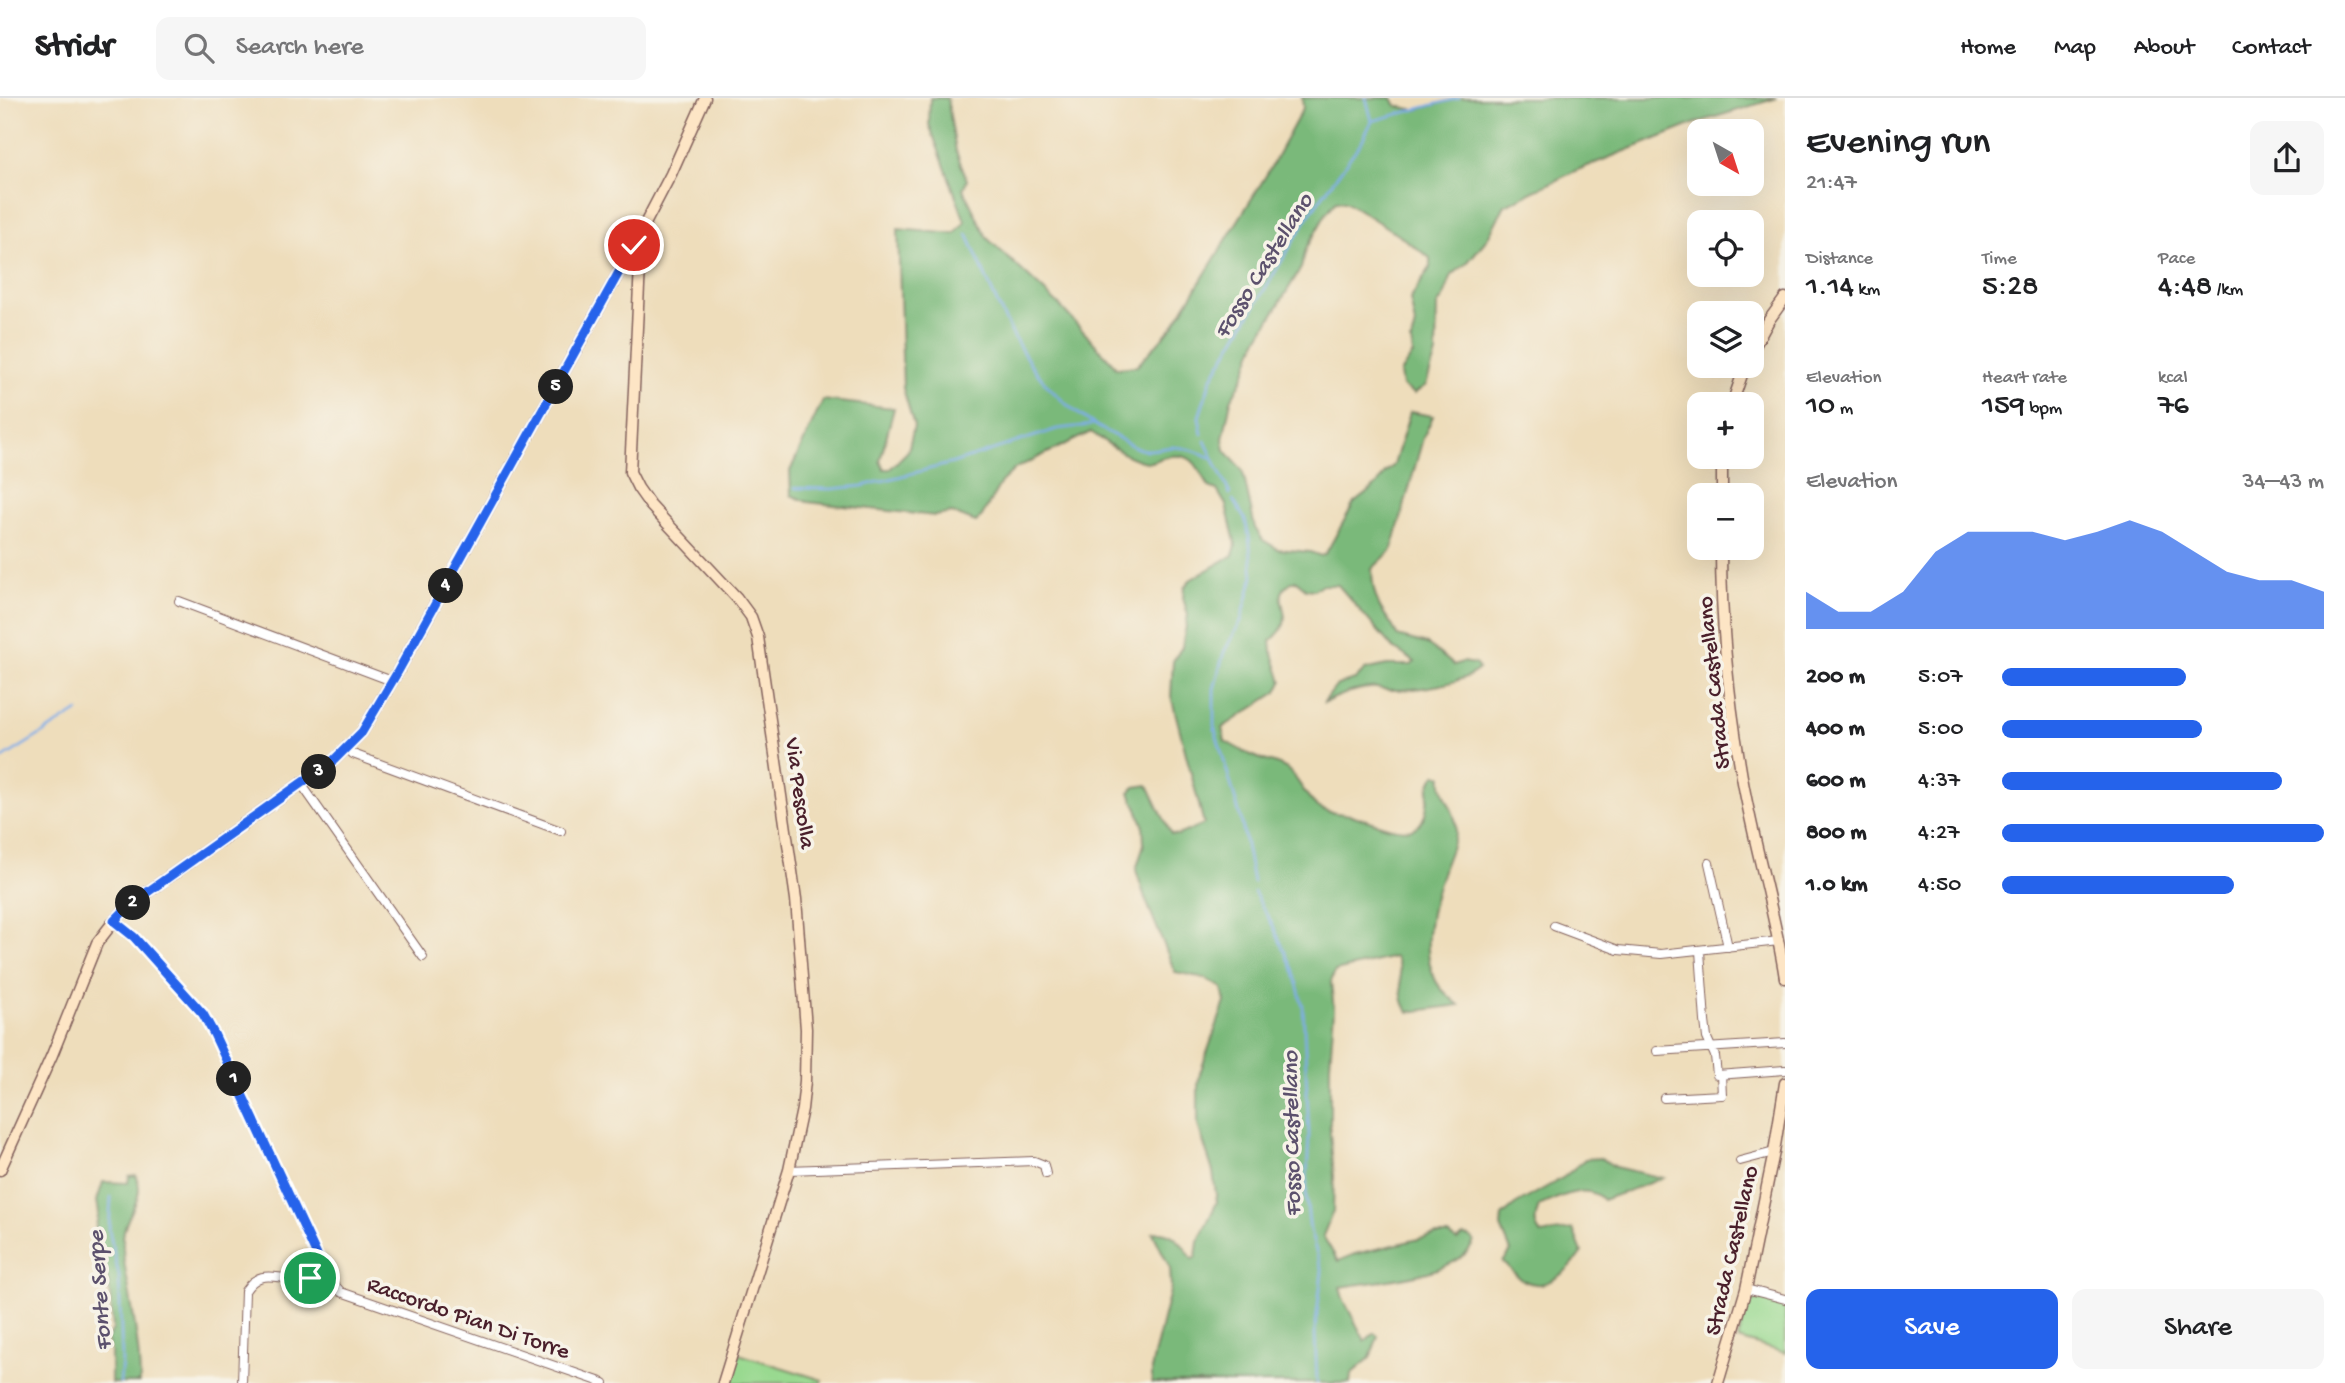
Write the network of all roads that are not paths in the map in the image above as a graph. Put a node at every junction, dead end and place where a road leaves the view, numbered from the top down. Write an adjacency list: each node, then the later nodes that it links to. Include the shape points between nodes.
1 (705, 98): 2 (street)
2 (634, 245): 7 (street); 29 (street, Via Pescolla, via 640,265 630,472 650,505 746,609 758,637 796,899 806,1029 802,1109)
3 (1785, 298): 4 (street)
4 (1764, 329)
5 (1722, 560): 14 (street, Strada Castellano, via 1725,641 1740,766)
6 (179, 601): 7 (street)
7 (392, 681): 8 (street)
8 (347, 749): 9 (street); 10 (street)
9 (302, 785): 12 (street, via 132,903); 17 (street)
10 (561, 831)
11 (1709, 863): 15 (street)
12 (114, 921): 28 (street, via 97,943); 31 (street, Raccordo Pian Di Torre, via 203,1014)
13 (1554, 926): 16 (street, via 1618,950)
14 (1779, 941): 15 (street); 18 (street, Strada Castellano)
15 (1728, 947): 16 (street)
16 (1700, 951): 20 (street, via 1707,1038)
17 (424, 957)
18 (1785, 978)
19 (1785, 1043): 20 (street)
20 (1712, 1047): 21 (street); 23 (street, via 1717,1075)
21 (1657, 1051)
22 (1785, 1070): 23 (street)
23 (1721, 1074): 25 (street, via 1723,1094)
24 (1785, 1090): 26 (street, Strada Castellano)
25 (1664, 1098)
26 (1774, 1152): 27 (street); 32 (street, Strada Castellano)
27 (1740, 1161)
28 (0, 1170)
29 (789, 1170): 30 (street, via 1034,1161 1044,1165); 36 (street, Via Pescolla)
30 (1046, 1174)
31 (324, 1273): 34 (street, via 293,1279 268,1276 250,1283); 35 (street, Raccordo Pian Di Torre, via 341,1292)
32 (1746, 1289): 33 (street); 37 (street, Strada Castellano)
33 (1785, 1298)
34 (242, 1383)
35 (604, 1383)
36 (723, 1383)
37 (1718, 1383)

